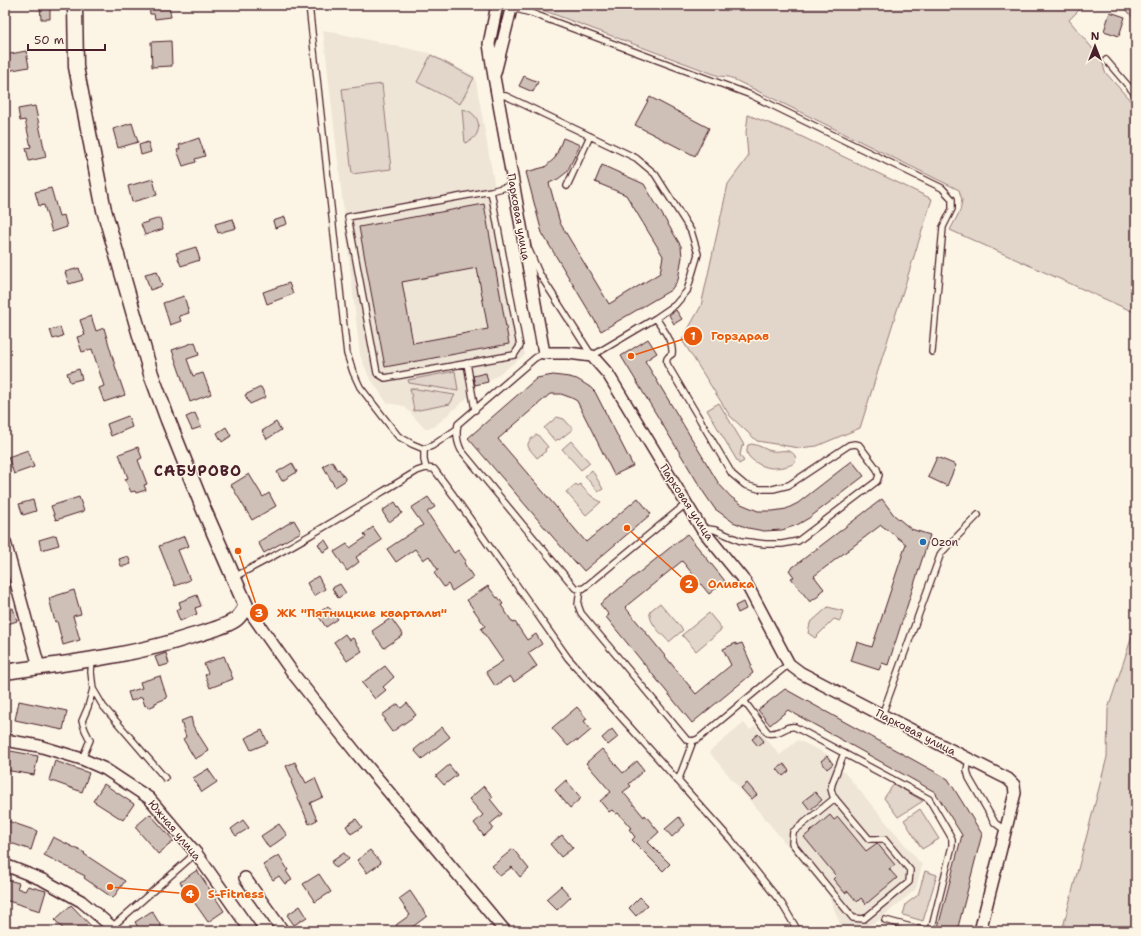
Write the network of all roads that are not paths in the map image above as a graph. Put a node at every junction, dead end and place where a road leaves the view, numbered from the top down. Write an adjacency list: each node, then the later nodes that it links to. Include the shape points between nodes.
1 (75, 5): 27 (street, via 76,67 104,210 154,381)
2 (309, 5): 21 (lane, via 348,354 360,387 398,436)
3 (497, 5): 6 (street, Парковая улица, via 488,44)
4 (509, 6): 6 (street, Парковая улица); 15 (lane, via 751,95 942,188 952,200 952,209 943,227)
5 (1106, 60): 8 (lane)
6 (494, 77): 7 (street, Парковая улица)
7 (497, 95): 9 (lane, via 506,96); 10 (street, Парковая улица)
8 (1136, 95)
9 (590, 136): 11 (lane); 14 (lane, via 636,158 655,174 691,231 698,254 688,291 675,305)
10 (514, 185): 12 (lane); 13 (street, Парковая улица)
11 (567, 186)
12 (491, 191): 18 (lane, via 520,346 514,355); 18 (lane, via 348,217 377,373 385,378)
13 (523, 235): 16 (street, Парковая улица); 17 (lane, via 540,273)
14 (656, 318): 17 (lane); 25 (lane, via 673,349 666,360 667,364 732,474 745,485 773,489 789,485 855,444 860,446 879,475 877,481 798,541 765,544 740,541 714,530)
15 (932, 352)
16 (544, 353): 17 (street); 19 (lane)
17 (592, 356): 23 (street, Парковая улица, via 608,374)
18 (467, 363): 19 (lane)
19 (475, 410): 20 (lane, via 458,424)
20 (457, 428): 21 (lane); 28 (lane, via 461,450 575,588)
21 (424, 449): 22 (lane)
22 (426, 468): 27 (lane); 43 (lane, via 434,470 454,496 568,658)
23 (686, 504): 25 (street, Парковая улица); 28 (lane)
24 (978, 515): 36 (lane, via 941,553)
25 (701, 528): 31 (street, Парковая улица, via 746,583)
26 (5, 542): 32 (street)
27 (233, 577): 29 (street)
28 (580, 589): 38 (lane, via 578,606 581,613 687,740)
29 (246, 606): 30 (street, via 236,620 213,630 168,644); 53 (street, via 295,676 357,754)
30 (92, 659): 32 (street); 34 (lane)
31 (789, 664): 35 (lane); 36 (street, Парковая улица, via 801,673)
32 (38, 667): 33 (street)
33 (5, 672)
34 (93, 689): 40 (lane, via 82,721 90,740); 42 (lane, via 103,706)
35 (744, 701): 38 (lane); 39 (lane, via 768,733 778,733 787,727 795,727)
36 (882, 715): 41 (street, Парковая улица)
37 (5, 740): 40 (street, Южная улица, via 39,746)
38 (693, 741): 43 (lane)
39 (844, 753): 44 (lane, via 832,784 831,790); 56 (lane, via 928,799 950,834 952,846)
40 (82, 759): 46 (street, Южная улица, via 105,769 149,798)
41 (969, 759): 45 (lane, via 969,778 995,823); 45 (street, Парковая улица, via 1008,779 1014,785 1016,793)
42 (165, 778)
43 (678, 781): 54 (lane, via 731,840 782,904)
44 (835, 798): 44 (lane, via 869,839 884,839 910,870 909,882 864,919 853,918 792,843 793,832)
45 (1006, 831): 57 (street, Парковая улица)
46 (196, 853): 50 (lane); 51 (street, Южная улица)
47 (5, 866): 50 (street, via 43,880 81,901)
48 (245, 878): 52 (street)
49 (885, 920): 55 (lane)
50 (113, 929)
51 (251, 931)
52 (283, 931)
53 (505, 931)
54 (798, 931)
55 (926, 931)
56 (930, 931)
57 (980, 931)

